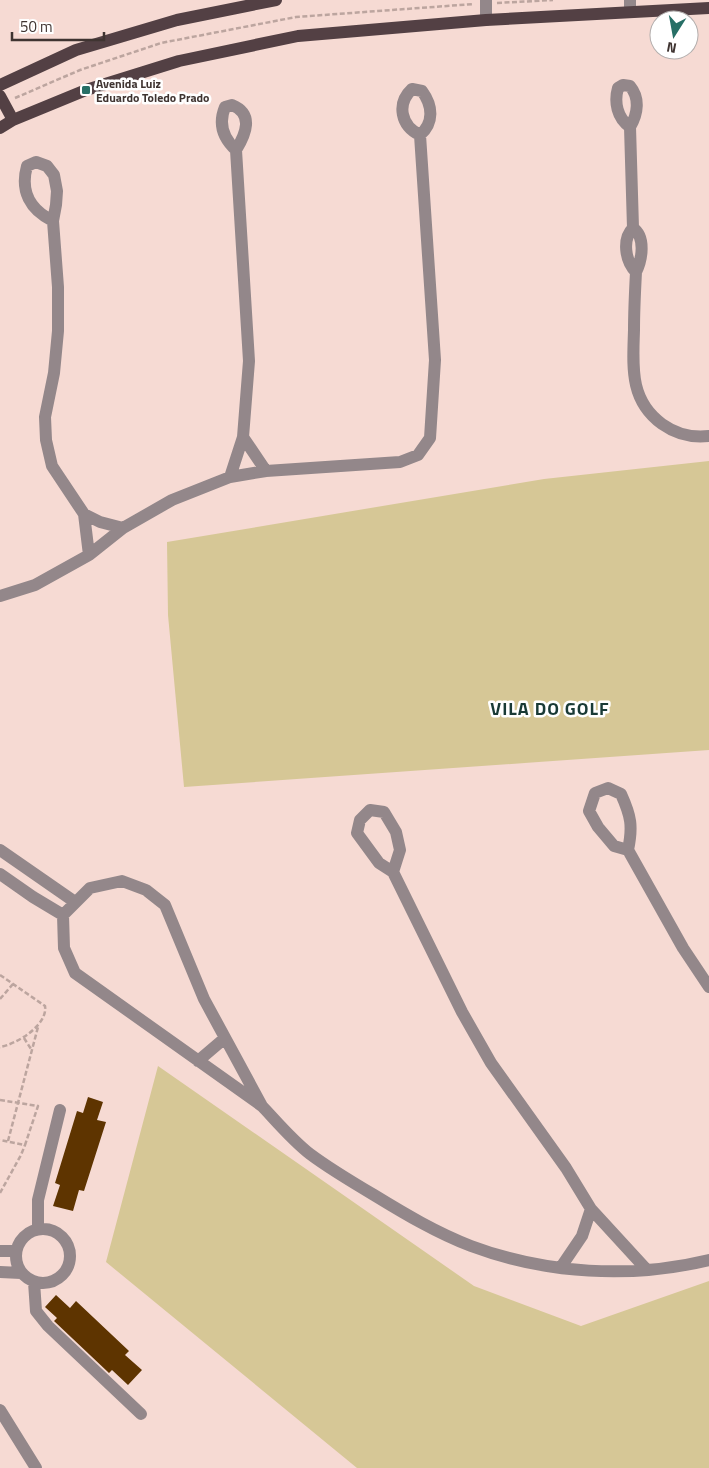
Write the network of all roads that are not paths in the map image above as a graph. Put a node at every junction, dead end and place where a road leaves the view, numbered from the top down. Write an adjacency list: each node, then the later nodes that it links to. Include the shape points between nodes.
1 (276, 0): 6 (main road, via 177,20 76,50)
2 (486, 0): 5 (street)
3 (630, 6): 4 (main road); 5 (main road)
4 (709, 8)
5 (486, 20): 8 (main road, via 298,36 179,61 86,90)
6 (0, 84)
7 (0, 96): 8 (main road)
8 (13, 120): 10 (main road)
9 (630, 127): 14 (street, via 633,228 626,238 627,259 636,272 633,373 639,395 652,417 673,432)
10 (0, 128)
11 (420, 135): 16 (street, via 435,360 430,438 418,455 400,462)
12 (236, 150): 15 (street, via 249,361)
13 (52, 221): 18 (street, via 58,331 46,417 46,440 52,466)
14 (709, 436)
15 (243, 437): 16 (street); 17 (street)
16 (266, 471): 17 (street)
17 (230, 477): 19 (street, via 172,500)
18 (84, 514): 19 (street); 20 (street)
19 (123, 528): 20 (street)
20 (89, 555): 21 (street, via 35,585)
21 (0, 596)
22 (0, 850): 26 (street)
23 (628, 850): 23 (street, via 630,815 621,794 608,788 595,793 589,811 598,827 614,846); 28 (street, via 682,948)
24 (393, 872): 24 (street, via 400,850 396,832 384,812 370,810 360,820 357,833 380,863); 33 (street, via 491,1064)
25 (0, 874): 27 (street)
26 (75, 902): 27 (street); 29 (street, via 90,888 122,881 146,890 165,905 204,999)
27 (63, 915): 30 (street, via 64,948 75,973)
28 (709, 987)
29 (225, 1038): 30 (street); 31 (street)
30 (198, 1061): 31 (street)
31 (262, 1106): 38 (street, via 309,1153 413,1219 471,1246 531,1263)
32 (60, 1110): 34 (street, via 38,1200)
33 (592, 1209): 38 (street, via 582,1236); 39 (street)
34 (38, 1229): 36 (street, via 23,1237); 42 (street, via 47,1229 64,1237 71,1254 70,1263 60,1278 43,1284)
35 (0, 1251): 36 (street)
36 (16, 1251): 41 (street)
37 (709, 1260): 39 (street, via 678,1268)
38 (561, 1267): 39 (street, via 610,1272)
39 (647, 1270)
40 (0, 1272): 41 (street)
41 (21, 1272): 42 (street)
42 (34, 1282): 44 (street, via 36,1311 48,1326)
43 (0, 1410): 45 (street)
44 (141, 1414)
45 (36, 1468)

